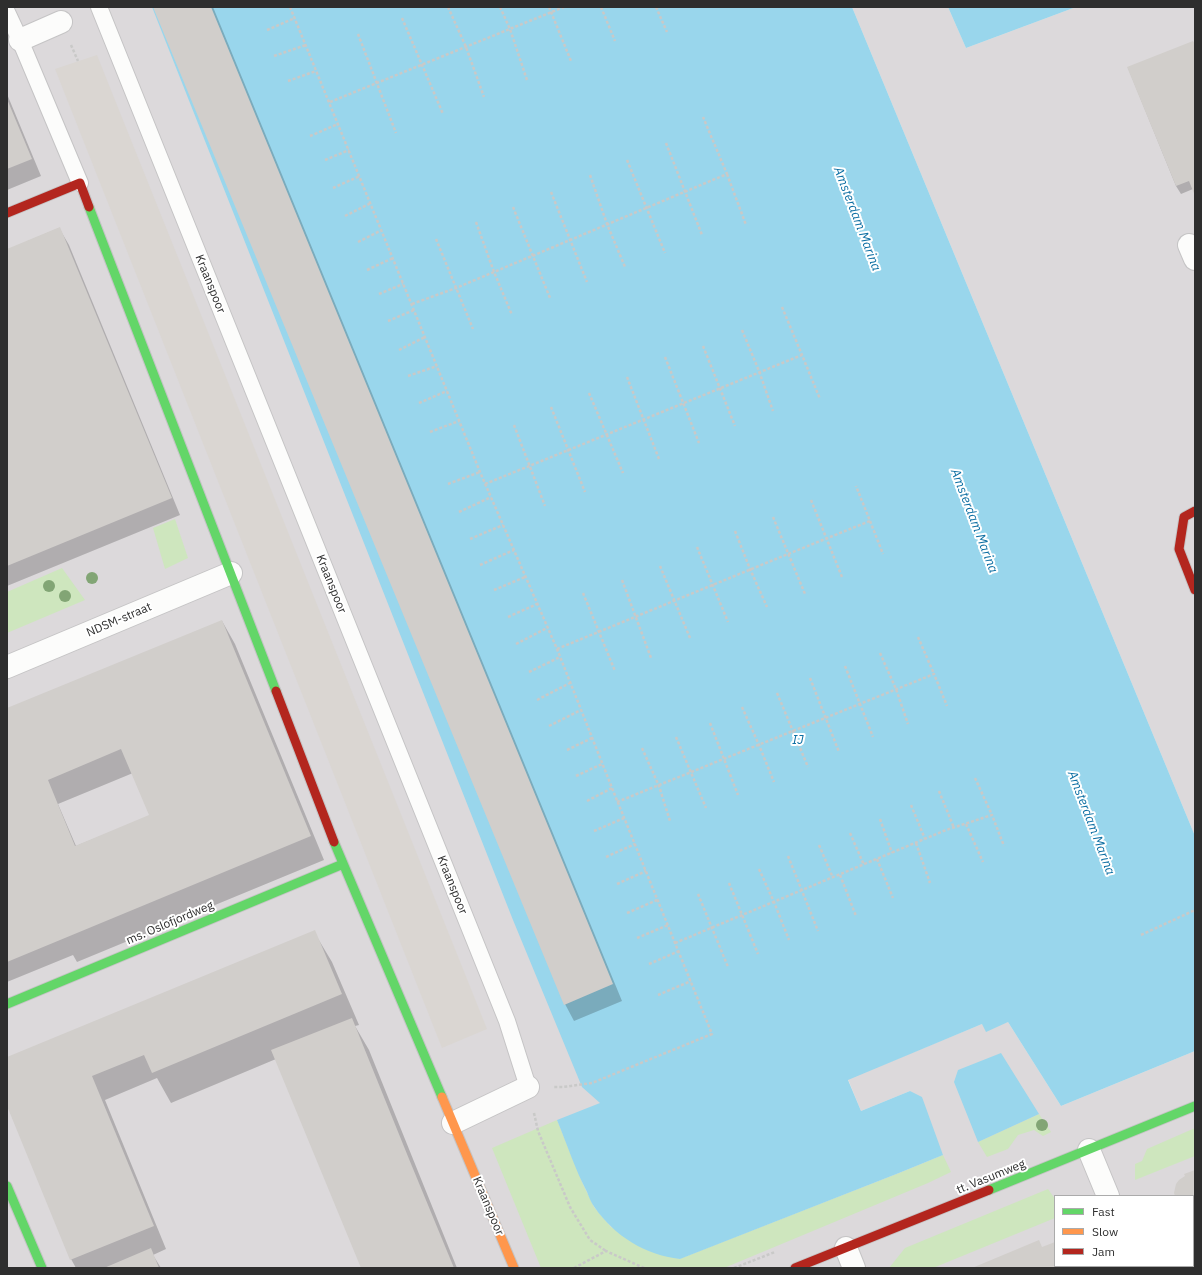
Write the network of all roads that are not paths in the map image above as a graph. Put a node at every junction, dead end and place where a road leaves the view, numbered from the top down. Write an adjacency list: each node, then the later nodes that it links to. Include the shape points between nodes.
1 (98, 7): 13 (lane, Kraanspoor, via 507,1021)
2 (7, 12): 4 (lane, Kraanspoor)
3 (61, 22): 4 (street)
4 (20, 40): 5 (lane, Kraanspoor)
5 (80, 183): 6 (street); 8 (street, Kraanspoor)
6 (7, 213)
7 (1195, 511): 9 (street, via 1184,517 1179,549)
8 (231, 573): 10 (street, NDSM-straat); 11 (street, Kraanspoor)
9 (1195, 590)
10 (7, 666)
11 (343, 864): 12 (street, ms. Oslofjordweg); 15 (street, Kraanspoor)
12 (7, 1004)
13 (528, 1087): 15 (street)
14 (1195, 1106): 16 (street, tt. Vasumweg)
15 (453, 1123): 21 (street, Kraanspoor)
16 (1089, 1150): 18 (street); 19 (street, tt. Vasumweg)
17 (7, 1186): 20 (street)
18 (1108, 1195)
19 (846, 1248): 22 (street, tt. Vasumweg); 23 (street)
20 (42, 1268)
21 (514, 1268)
22 (795, 1268)
23 (854, 1268)

